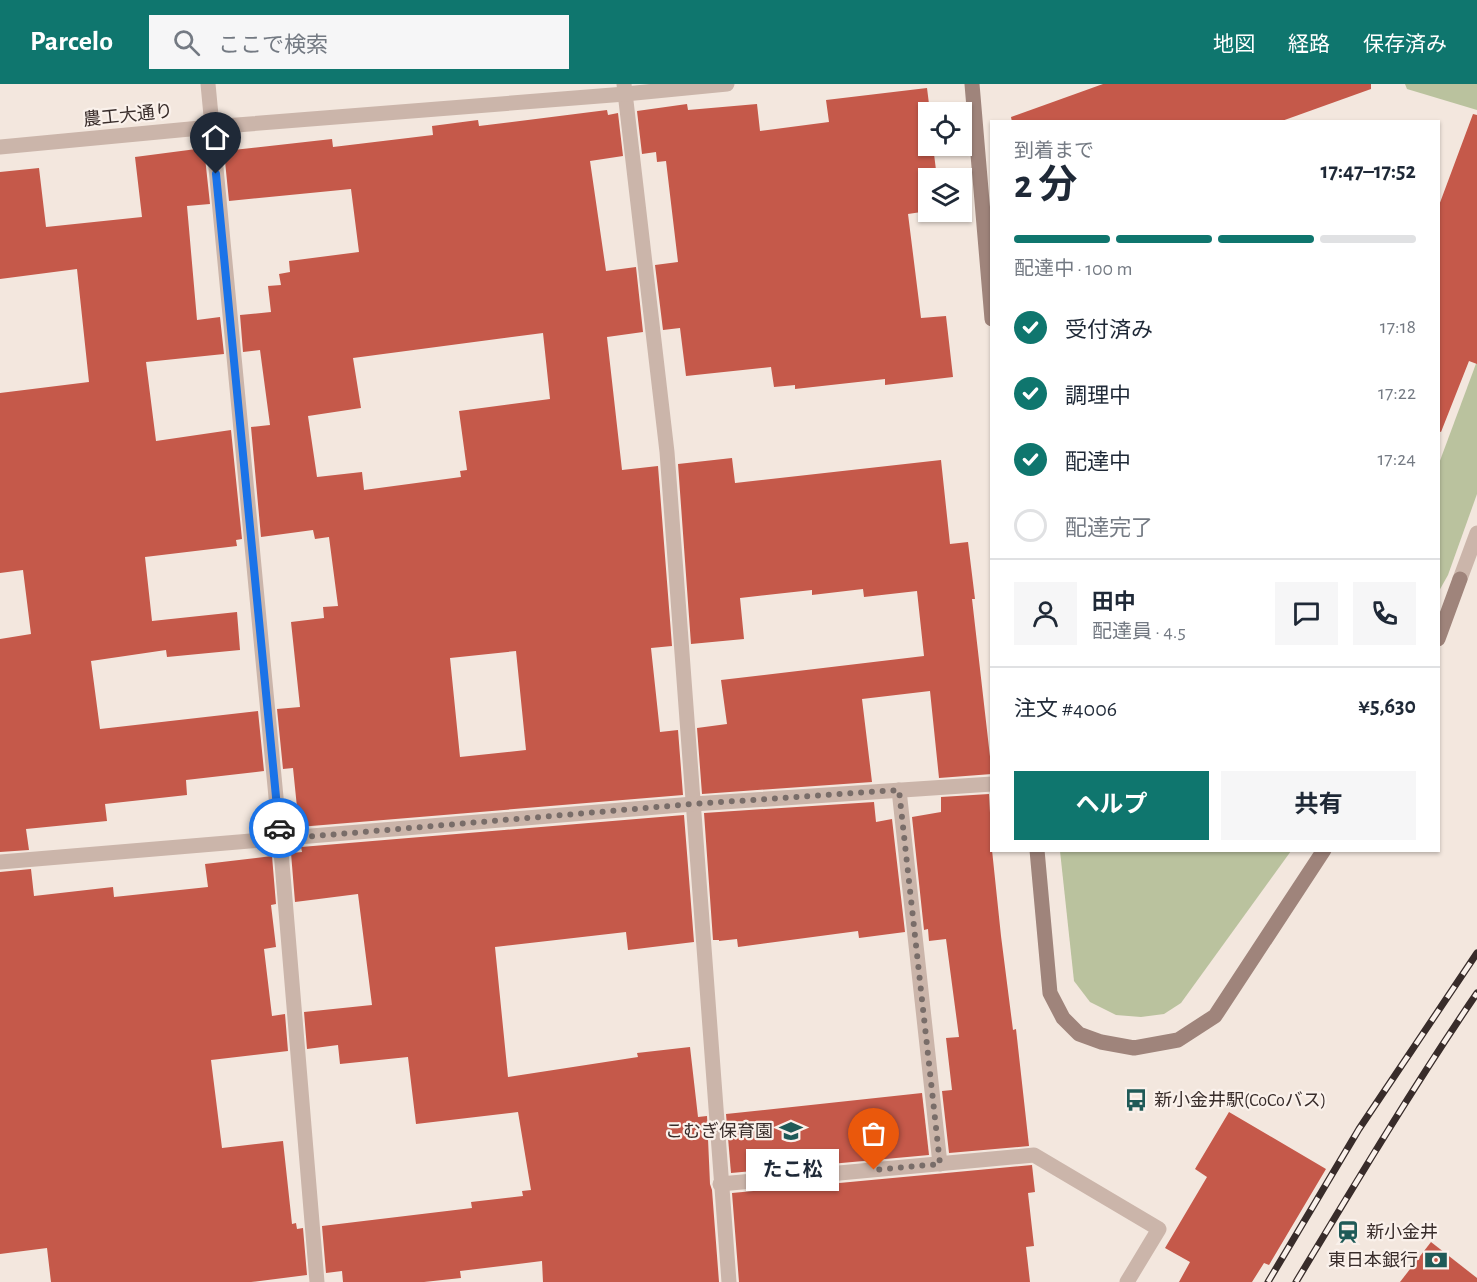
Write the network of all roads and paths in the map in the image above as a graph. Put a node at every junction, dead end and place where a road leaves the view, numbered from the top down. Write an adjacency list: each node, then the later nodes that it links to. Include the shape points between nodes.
1 (208, 84): 5 (street)
2 (727, 84): 4 (street, 農工大通り)
3 (972, 84): 7 (street)
4 (624, 89): 5 (street, 農工大通り); 12 (street, via 667,452)
5 (211, 127): 6 (street, 農工大通り); 13 (street)
6 (0, 147)
7 (990, 296)
8 (1477, 533): 9 (street)
9 (1440, 634)
10 (990, 784): 11 (street)
11 (899, 790): 12 (street); 17 (street)
12 (693, 804): 13 (street); 18 (street)
13 (280, 839): 16 (street); 19 (street)
14 (1037, 852): 15 (street, via 1050,993 1063,1018 1079,1034 1134,1048 1178,1040 1215,1016)
15 (1323, 852)
16 (0, 862)
17 (940, 1164): 18 (street); 21 (street, via 1034,1155 1159,1229)
18 (720, 1184): 20 (street)
19 (317, 1282)
20 (729, 1282)
21 (1127, 1282)

